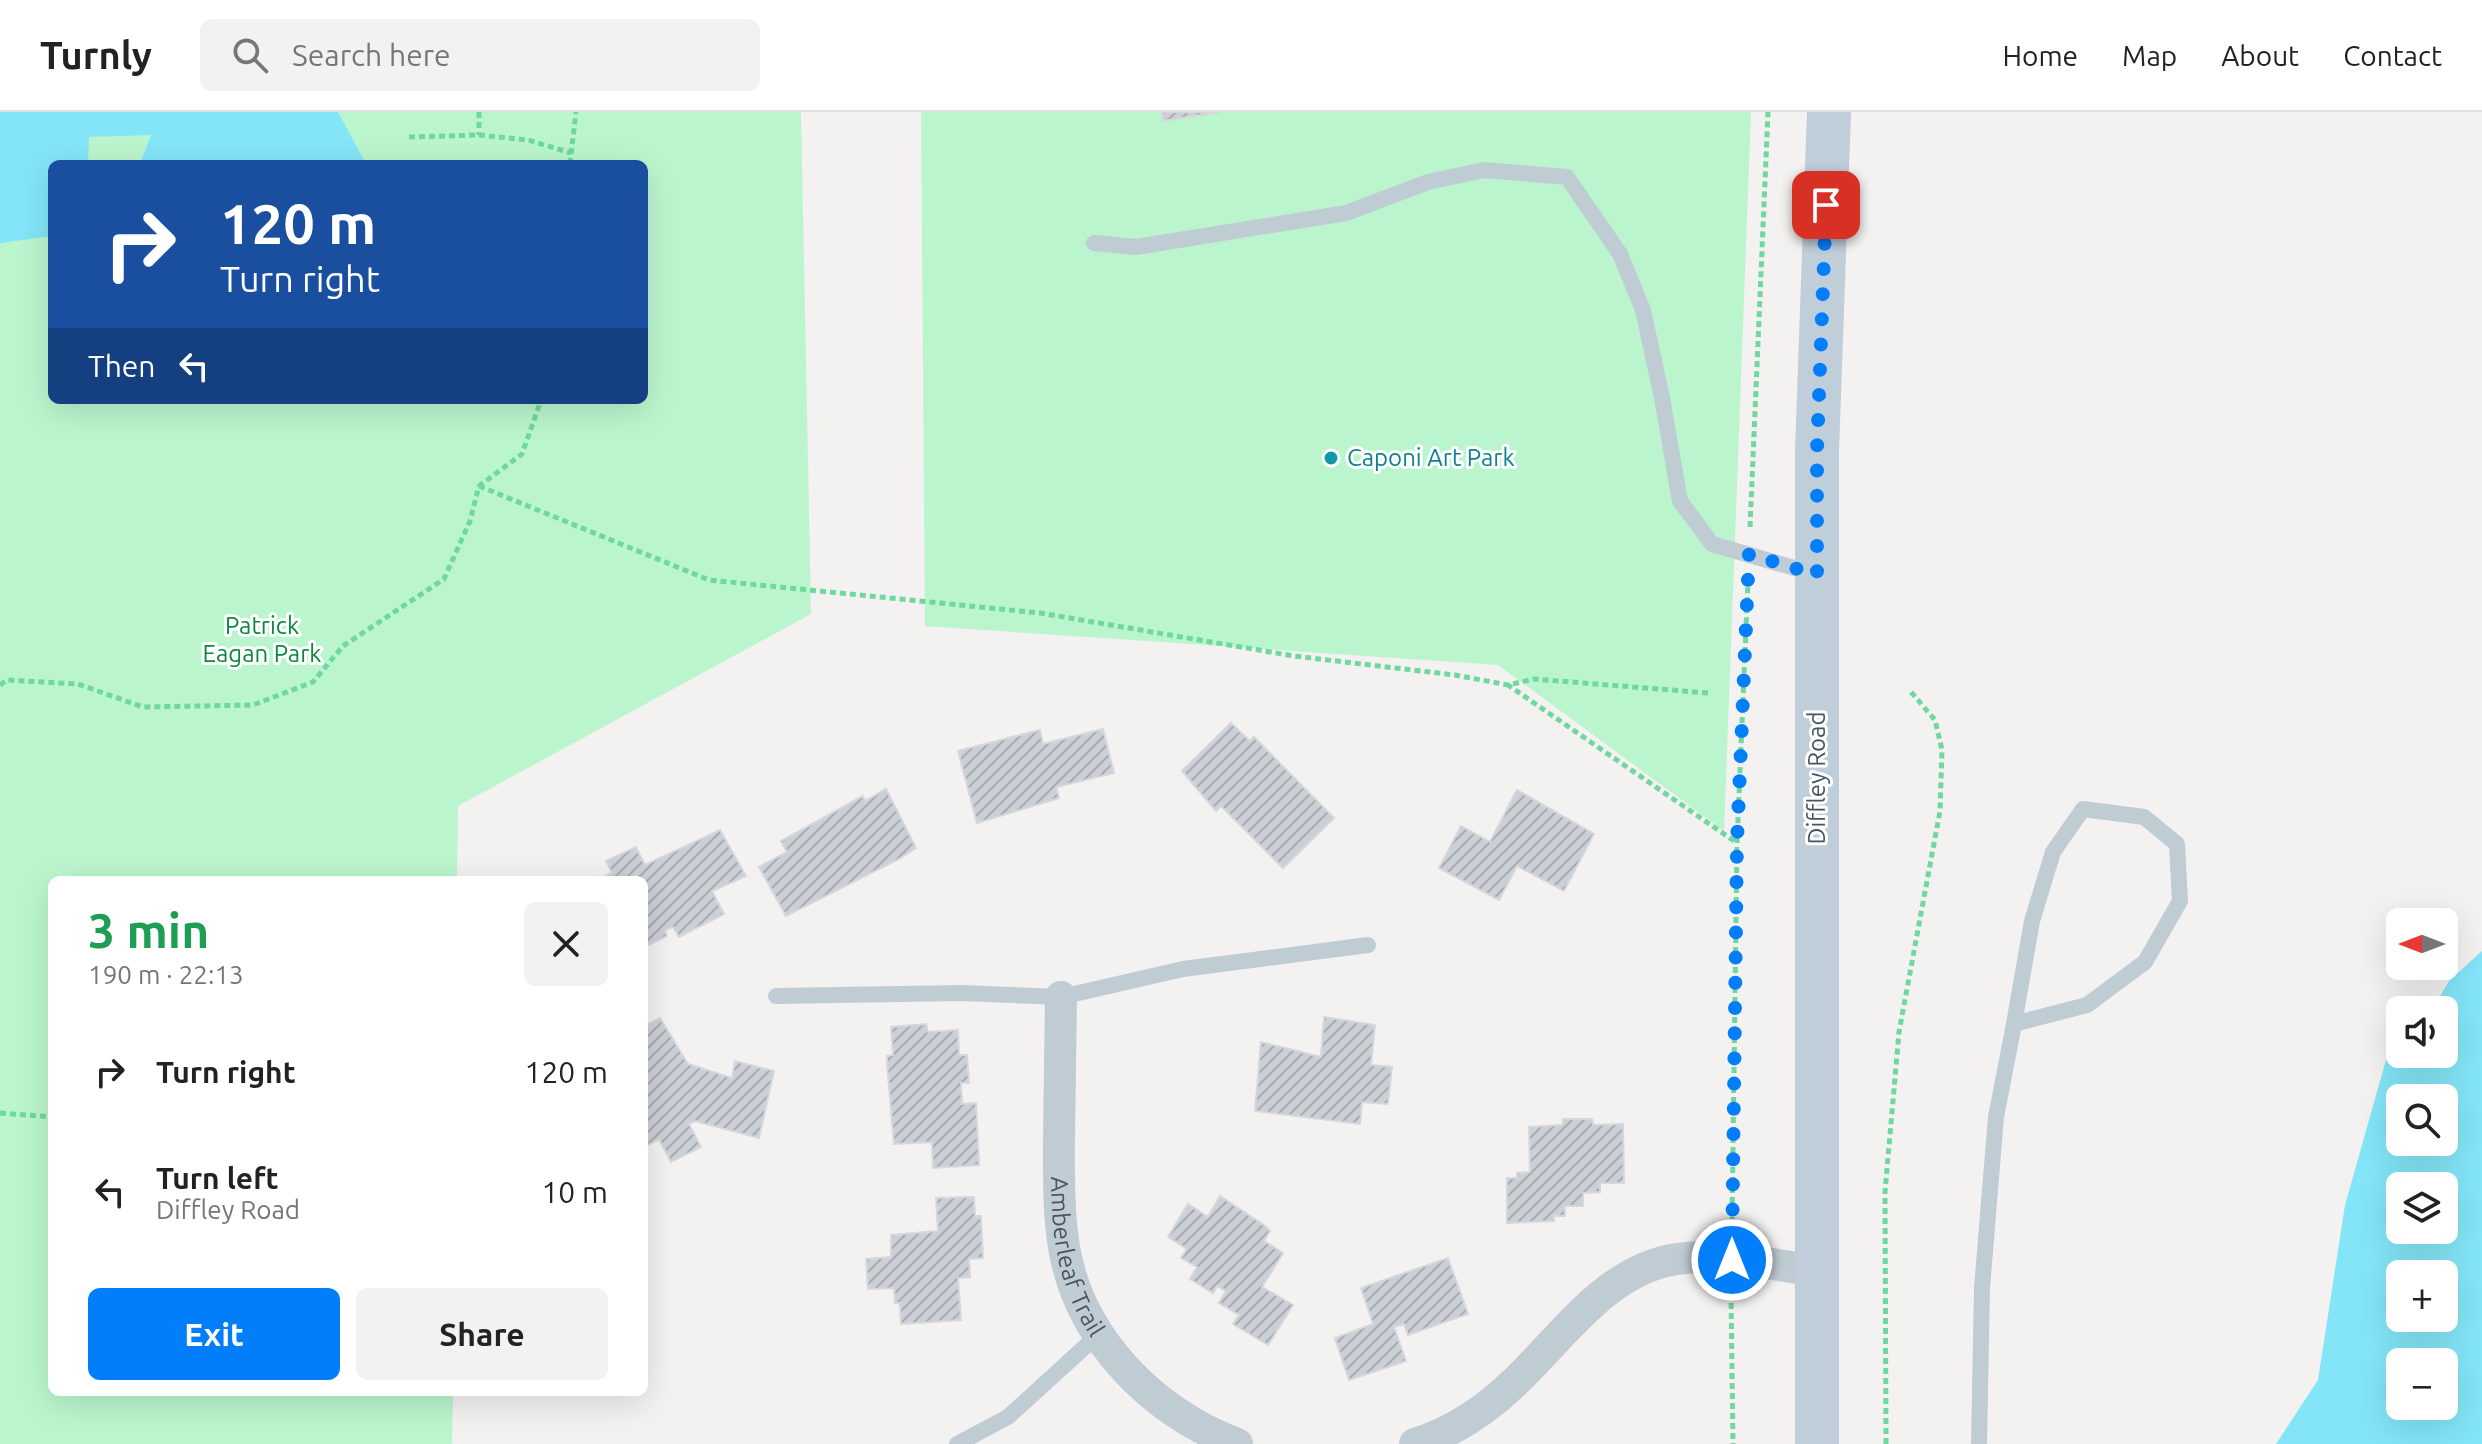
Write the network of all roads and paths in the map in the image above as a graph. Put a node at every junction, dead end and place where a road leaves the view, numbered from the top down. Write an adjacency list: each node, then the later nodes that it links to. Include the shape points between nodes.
1 (479, 112): 5 (path)
2 (576, 112): 7 (path)
3 (1768, 112): 12 (path)
4 (1829, 112): 13 (main road, Diffley Road)
5 (479, 135): 6 (path); 7 (path, via 528,140)
6 (409, 137)
7 (571, 153): 8 (path)
8 (570, 160)
9 (1094, 243): 12 (lane, via 1136,247 1346,213 1428,182 1484,170 1567,177 1620,254 1643,310 1680,501 1712,544)
10 (540, 404): 11 (path, via 522,454)
11 (479, 486): 14 (path, via 444,579 343,646 313,682 253,705 143,707 78,684 7,680); 15 (path, via 709,580 1040,613)
12 (1749, 554): 13 (lane); 18 (path)
13 (1817, 575): 26 (main road, Diffley Road)
14 (0, 685)
15 (1508, 685): 17 (path, via 1534,679); 18 (path)
16 (1911, 692): 33 (path, via 1935,720 1942,750 1941,796 1899,1032 1887,1163)
17 (1708, 693)
18 (1737, 843): 25 (path)
19 (1368, 945): 21 (lane, via 1183,969)
20 (776, 996): 21 (lane)
21 (1061, 997): 27 (street, Amberleaf Trail, via 1059,1210 1064,1251)
22 (2014, 1024): 22 (lane, via 2032,921 2053,852 2083,809 2144,817 2177,844 2180,901 2145,962 2087,1005); 34 (lane, via 1996,1117 1982,1288)
23 (0, 1113): 24 (path)
24 (48, 1117)
25 (1732, 1260): 26 (street); 30 (street, via 1674,1259 1620,1281 1487,1406); 31 (path)
26 (1817, 1271): 32 (main road, Diffley Road)
27 (1099, 1334): 28 (lane, via 1008,1417); 29 (street, Amberleaf Trail, via 1163,1405)
28 (957, 1444)
29 (1237, 1444)
30 (1415, 1444)
31 (1733, 1444)
32 (1817, 1444)
33 (1886, 1444)
34 (1979, 1444)

